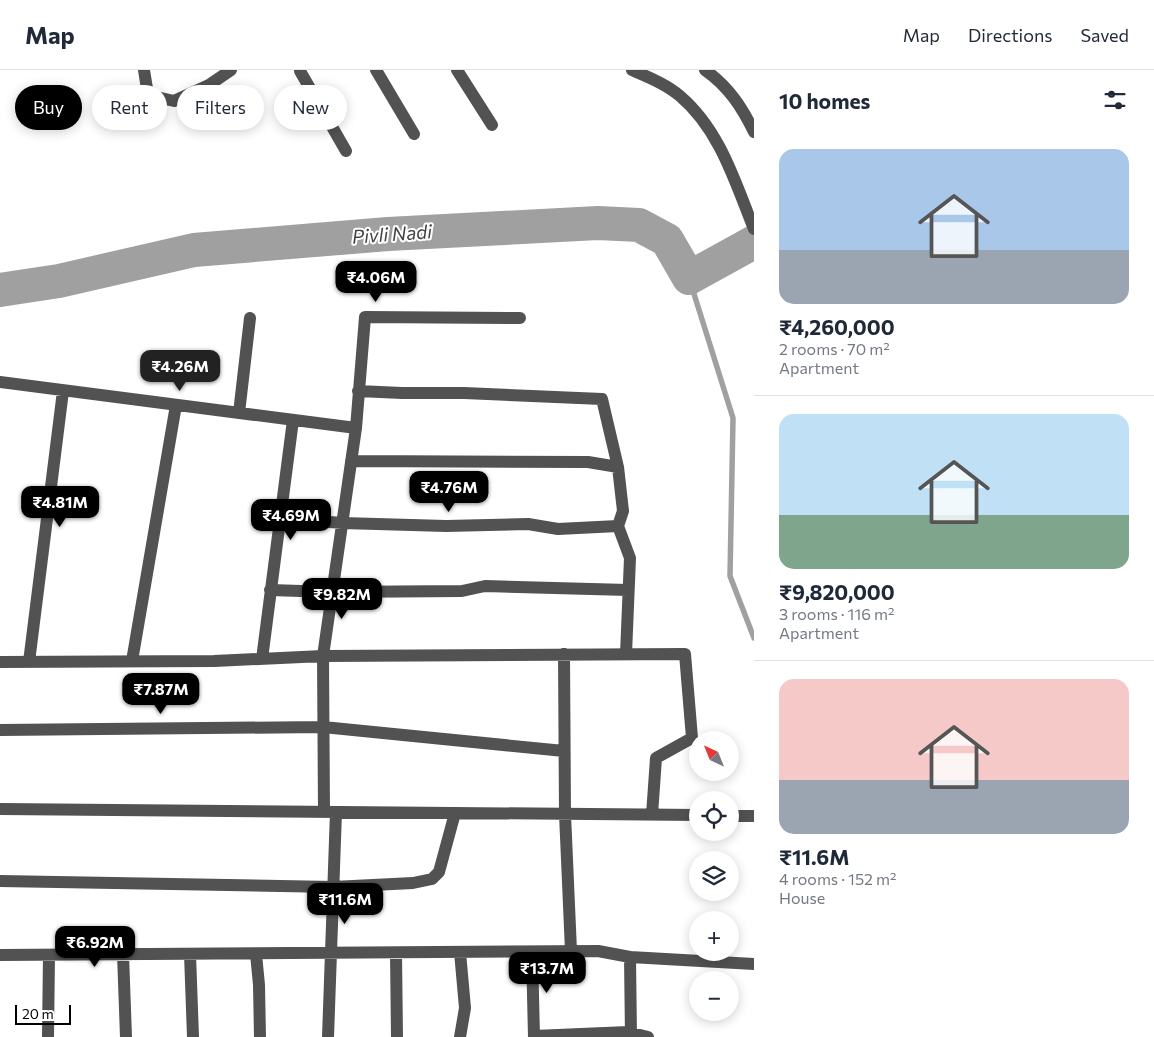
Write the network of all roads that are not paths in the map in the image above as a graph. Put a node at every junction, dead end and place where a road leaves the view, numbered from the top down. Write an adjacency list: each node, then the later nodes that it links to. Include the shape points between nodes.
1 (144, 70): 2 (street, via 148,94 174,100 209,85)
2 (231, 70)
3 (300, 70): 11 (street)
4 (376, 70): 10 (street)
5 (457, 70): 8 (street)
6 (632, 70): 12 (street, via 678,95 700,115 728,163)
7 (705, 70): 9 (street, via 735,98)
8 (492, 125)
9 (754, 132)
10 (414, 134)
11 (346, 151)
12 (754, 229)
13 (250, 318): 19 (street)
14 (520, 318): 17 (street, via 365,317)
15 (0, 382): 16 (street)
16 (63, 391): 18 (street); 36 (street)
17 (358, 391): 21 (street); 23 (street, via 602,399)
18 (176, 405): 19 (street); 34 (street)
19 (239, 414): 20 (street)
20 (293, 420): 21 (street); 24 (street)
21 (356, 428): 22 (street)
22 (351, 461): 23 (street, via 588,462); 25 (street)
23 (618, 467): 26 (street, via 623,511)
24 (280, 518): 25 (street); 27 (street)
25 (342, 523): 26 (street, via 528,524 558,529); 29 (street)
26 (618, 526): 28 (street, via 630,558)
27 (270, 590): 29 (street); 33 (street)
28 (628, 590): 29 (street, via 485,586 462,591); 31 (street)
29 (332, 592): 32 (street)
30 (564, 654): 31 (street); 32 (street); 39 (street)
31 (626, 654): 44 (street, via 685,654 692,738 656,758)
32 (323, 656): 33 (street); 37 (street)
33 (262, 659): 34 (street)
34 (132, 661): 36 (street)
35 (0, 662): 36 (street)
36 (29, 662)
37 (323, 727): 38 (street); 39 (street); 41 (street)
38 (0, 730)
39 (564, 751): 43 (street)
40 (0, 809): 41 (street)
41 (330, 812): 42 (street); 49 (street)
42 (455, 814): 43 (street); 49 (street, via 439,872 432,878 413,883)
43 (565, 814): 44 (street); 50 (street)
44 (652, 815): 45 (street)
45 (689, 816)
46 (739, 816): 47 (street)
47 (754, 816)
48 (0, 881): 49 (street)
49 (333, 887): 54 (street)
50 (571, 951): 53 (street); 60 (street, via 598,951)
51 (396, 952): 52 (street); 54 (street); 68 (street)
52 (460, 952): 53 (street); 69 (street, via 465,1008)
53 (532, 952): 70 (street)
54 (330, 953): 57 (street); 67 (street)
55 (123, 954): 56 (street); 59 (street); 64 (street)
56 (190, 954): 57 (street); 65 (street)
57 (256, 954): 66 (street)
58 (0, 955): 59 (street)
59 (49, 955): 63 (street)
60 (630, 957): 61 (street); 62 (street)
61 (754, 964)
62 (631, 1034): 70 (street); 71 (street)
63 (48, 1037)
64 (126, 1037)
65 (193, 1037)
66 (260, 1037)
67 (328, 1037)
68 (396, 1037)
69 (460, 1037)
70 (534, 1037)
71 (648, 1037)

